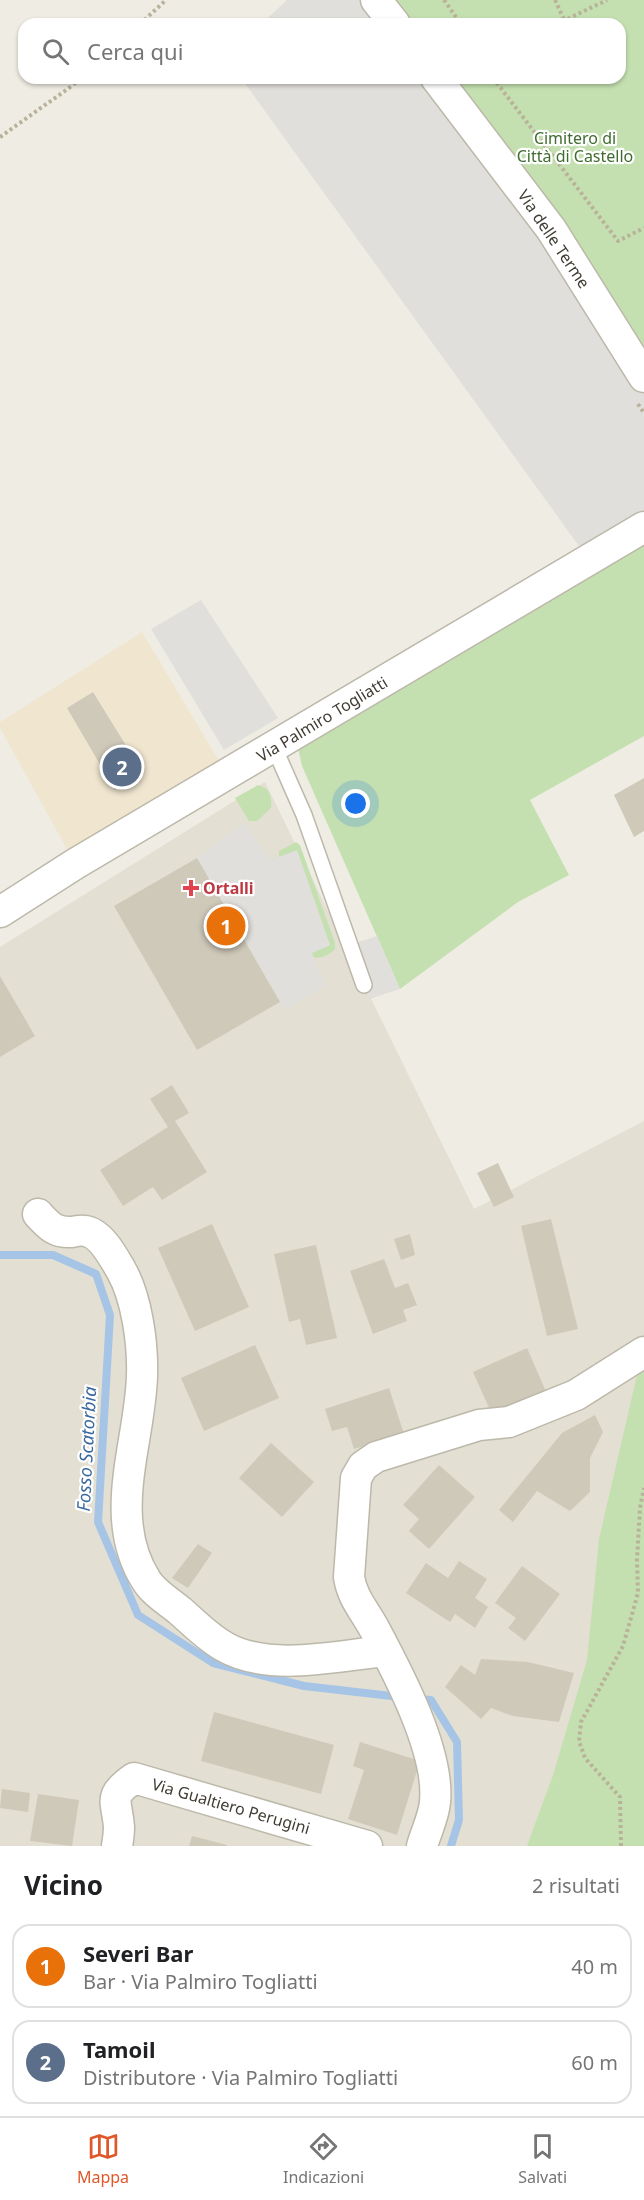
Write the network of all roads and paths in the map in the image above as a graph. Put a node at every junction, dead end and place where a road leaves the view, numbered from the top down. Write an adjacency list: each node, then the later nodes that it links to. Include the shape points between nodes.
1 (166, 0): 6 (path)
2 (376, 0): 7 (street)
3 (444, 0): 8 (path)
4 (555, 0): 9 (path)
5 (607, 0): 10 (path)
6 (146, 18)
7 (390, 18)
8 (457, 18)
9 (564, 18)
10 (573, 18)
11 (74, 84): 14 (path)
12 (441, 84): 16 (street, Via delle Terme, via 551,230)
13 (498, 84): 15 (path, via 618,241)
14 (0, 137)
15 (644, 228)
16 (644, 377)
17 (644, 527): 18 (street, Via Palmiro Togliatti)
18 (274, 747): 19 (street, Via Palmiro Togliatti); 20 (lane, via 304,815)
19 (0, 912)
20 (364, 986)
21 (38, 1214): 24 (street, via 51,1229 87,1231 102,1242 122,1271 133,1297 142,1377 125,1504 131,1547 146,1580 223,1646 242,1655 283,1661)
22 (644, 1352): 24 (street, via 576,1395 510,1422 479,1425 376,1457 363,1466 356,1478 351,1592)
23 (644, 1488): 28 (path, via 638,1593 622,1646 580,1722 579,1741 585,1758 620,1797)
24 (392, 1664): 27 (street, via 432,1763 435,1802)
25 (117, 1846): 26 (street, Via Gualtiero Perugini, via 119,1827 114,1803 120,1788 134,1778)
26 (367, 1846)
27 (422, 1846)
28 (621, 1846)

